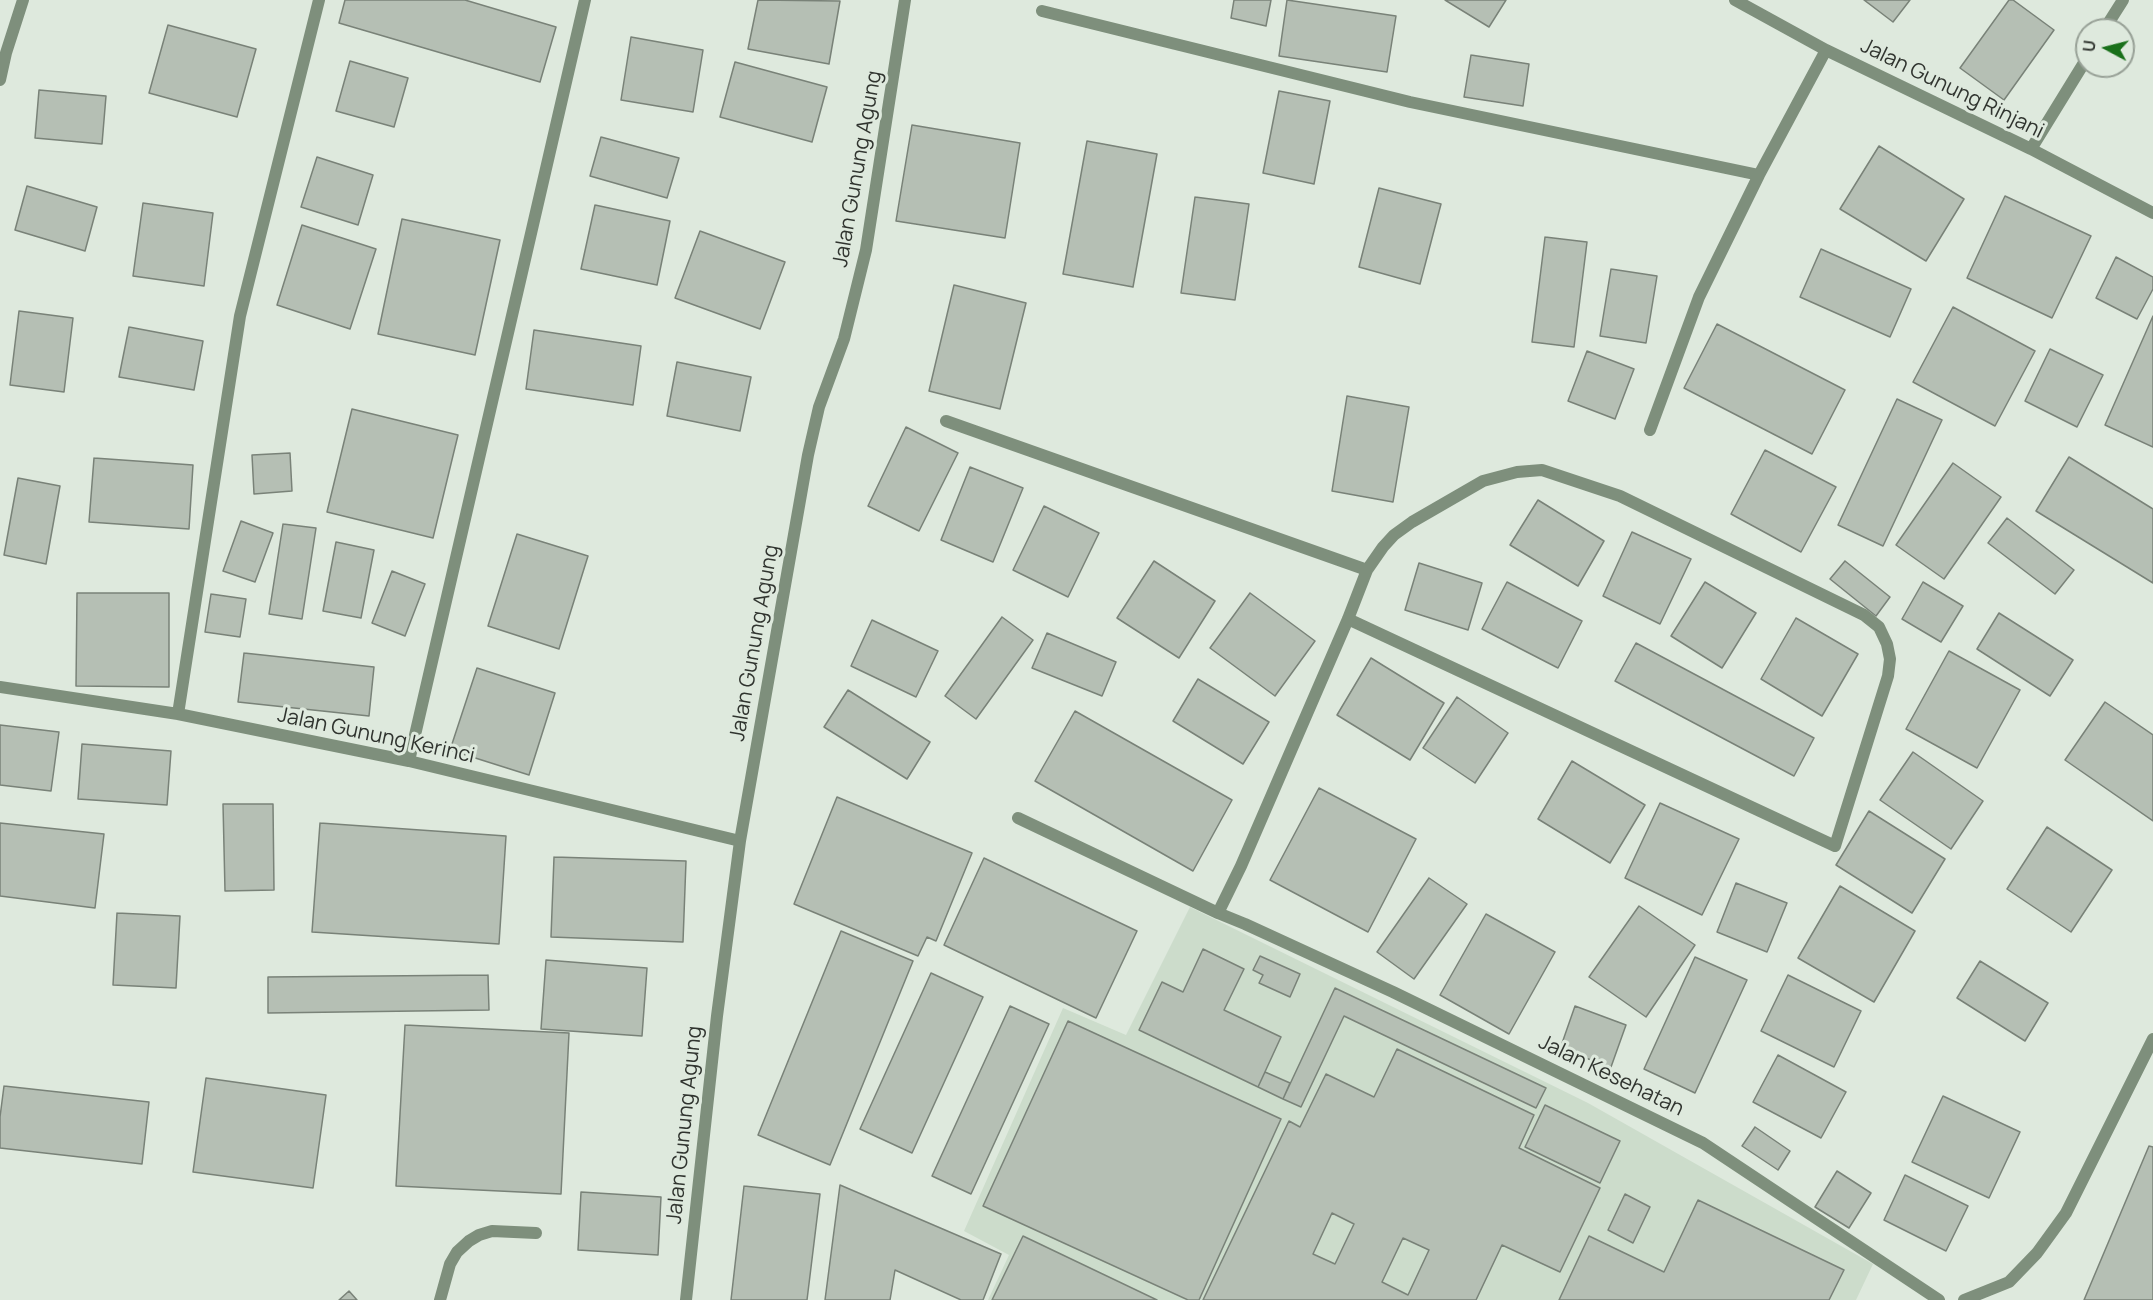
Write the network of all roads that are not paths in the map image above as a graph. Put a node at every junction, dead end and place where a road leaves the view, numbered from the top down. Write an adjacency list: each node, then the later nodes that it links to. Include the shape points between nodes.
1 (23, 0): 11 (street)
2 (318, 0): 20 (street, via 240,316)
3 (585, 0): 21 (street)
4 (905, 0): 23 (street, Jalan Gunung Agung, via 866,250 808,456)
5 (1735, 0): 9 (street, Jalan Gunung Rinjani)
6 (2123, 0): 8 (street)
7 (1042, 11): 13 (street, via 1410,102)
8 (2112, 18)
9 (1827, 50): 12 (street, Jalan Gunung Rinjani); 13 (street)
10 (2075, 78): 12 (street)
11 (0, 80)
12 (2031, 149): 14 (street, Jalan Gunung Rinjani)
13 (1758, 175): 16 (street, via 1699,297)
14 (2153, 213)
15 (946, 421): 17 (street)
16 (1650, 430)
17 (1367, 570): 18 (street); 18 (street, via 1394,535 1451,498 1483,482 1517,472 1542,470 1620,496 1864,615 1879,627 1887,644 1888,676 1835,846)
18 (1348, 620): 24 (street)
19 (0, 687): 20 (street, Jalan Gunung Kerinci)
20 (178, 714): 21 (street, Jalan Gunung Kerinci)
21 (409, 761): 23 (street, Jalan Gunung Kerinci)
22 (1017, 818): 24 (street, Jalan Kesehatan)
23 (740, 842): 28 (street, Jalan Gunung Agung)
24 (1218, 913): 29 (street, Jalan Kesehatan, via 1404,997 1703,1143)
25 (2153, 1039): 30 (street, via 2066,1213 2037,1253 2009,1282)
26 (536, 1233): 27 (street, via 492,1231 469,1241 450,1263)
27 (440, 1300)
28 (686, 1300)
29 (1939, 1300)
30 (1964, 1300)

